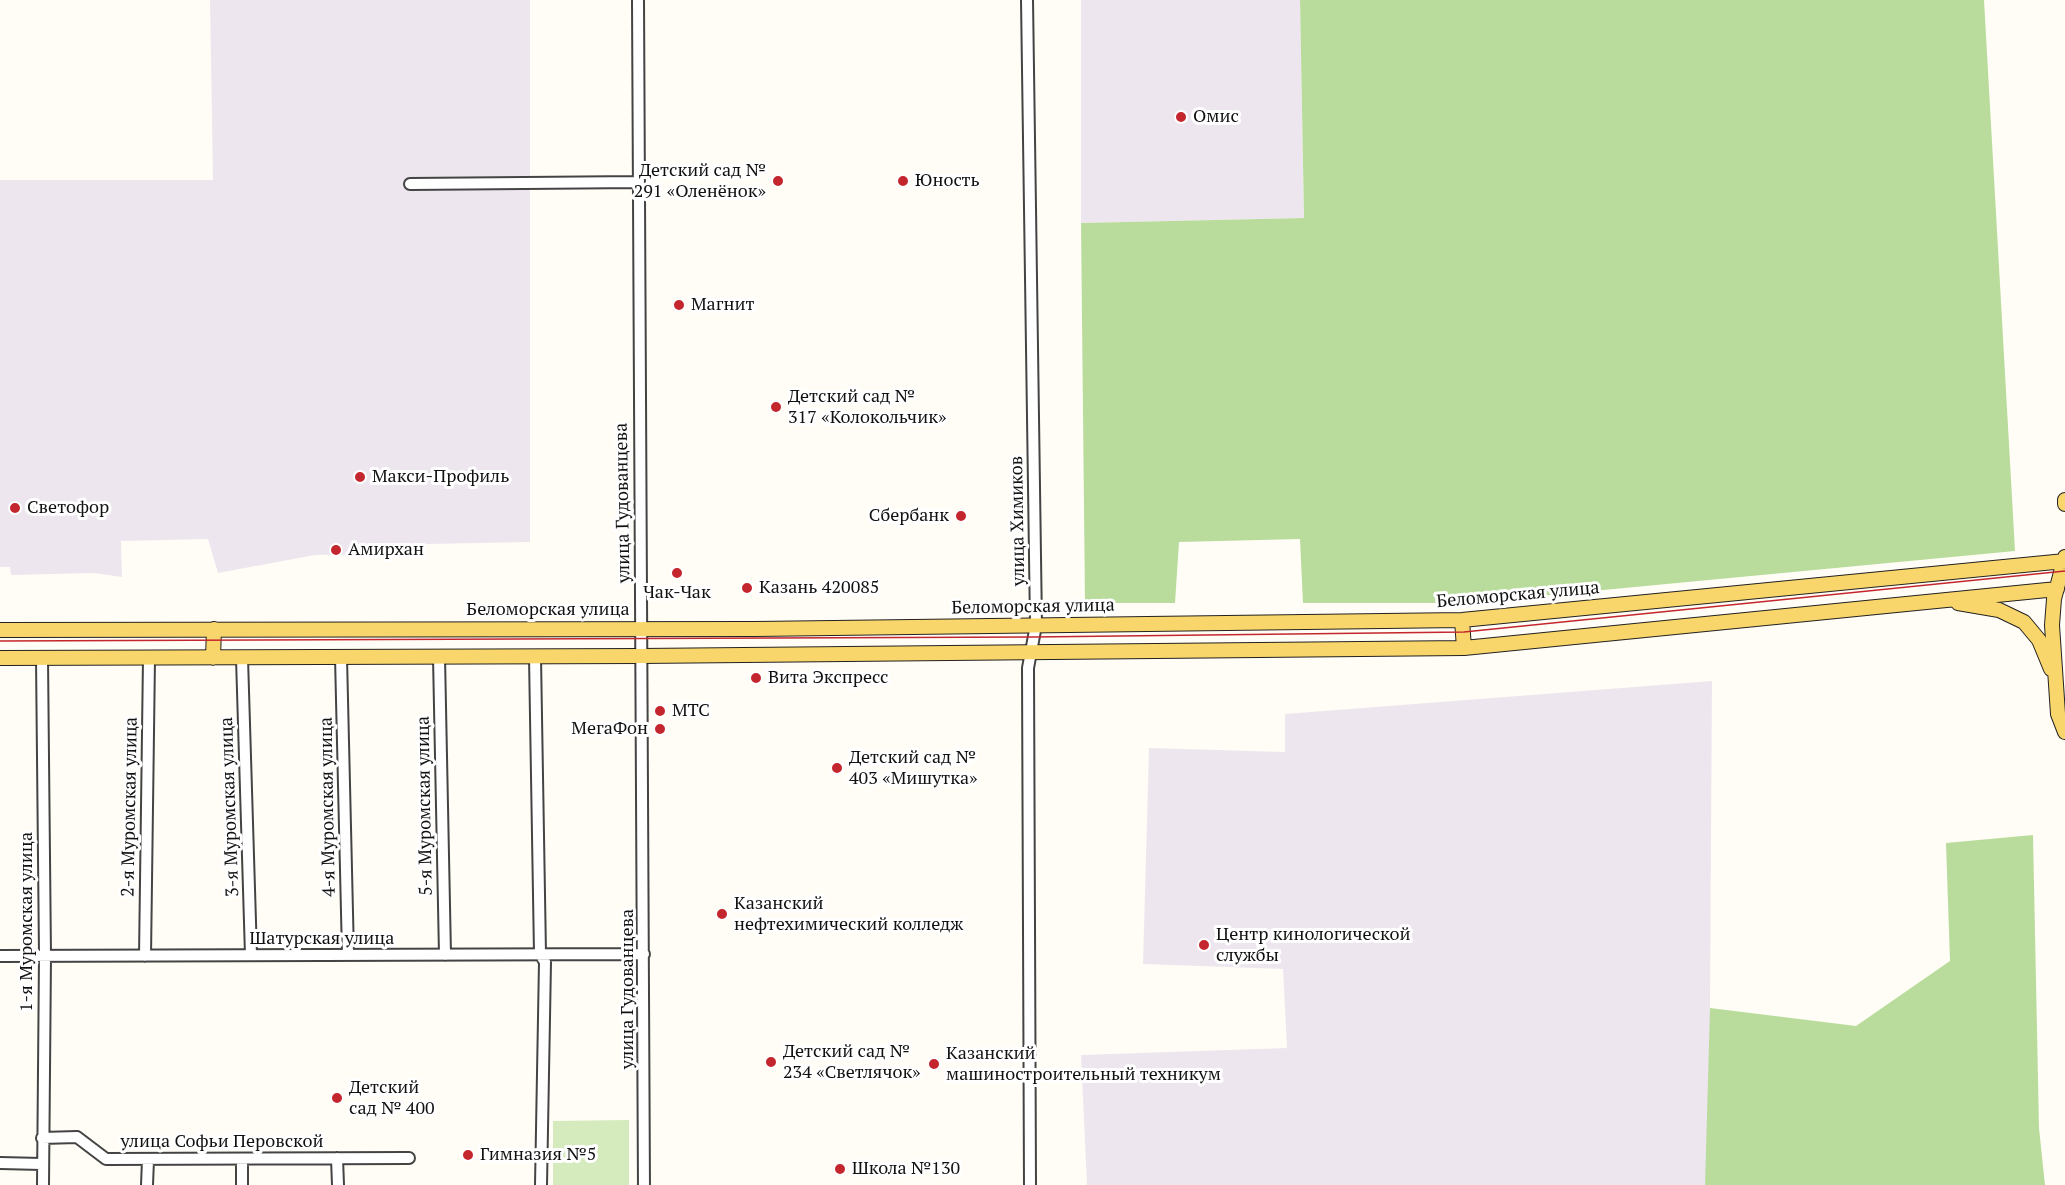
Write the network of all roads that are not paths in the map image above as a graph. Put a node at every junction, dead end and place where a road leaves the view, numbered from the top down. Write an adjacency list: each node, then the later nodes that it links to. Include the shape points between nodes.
1 (638, 0): 3 (street, улица Гудованцева)
2 (1027, 0): 9 (street, улица Химиков)
3 (638, 182): 4 (street); 10 (street, улица Гудованцева)
4 (410, 184)
5 (2065, 559): 6 (main road); 8 (main road, Беломорская улица)
6 (2057, 589): 7 (main road); 24 (main road, via 2052,625)
7 (1935, 600): 13 (main road); 24 (main road, via 1999,610 2024,622 2039,640)
8 (1462, 620): 9 (main road, Беломорская улица); 13 (main road)
9 (1036, 625): 10 (main road, Беломорская улица); 14 (street, улица Химиков)
10 (642, 627): 11 (main road, Беломорская улица); 15 (street, улица Гудованцева)
11 (214, 629): 12 (main road, Беломорская улица); 22 (main road)
12 (0, 630)
13 (1464, 648): 14 (main road)
14 (1029, 652): 15 (main road); 47 (street, улица Химиков)
15 (641, 656): 18 (main road); 27 (street, улица Гудованцева)
16 (341, 657): 17 (main road); 23 (main road); 29 (street, 4-я Муромская улица)
17 (439, 657): 18 (main road); 30 (street, 5-я Муромская улица)
18 (535, 657): 26 (street)
19 (0, 658): 20 (main road)
20 (42, 658): 21 (main road); 32 (street, 1-я Муромская улица)
21 (149, 658): 22 (main road); 33 (street, 2-я Муромская улица)
22 (213, 658): 23 (main road)
23 (242, 658): 28 (street, 3-я Муромская улица)
24 (2056, 683): 25 (main road, via 2058,714)
25 (2065, 732)
26 (540, 954): 27 (street, Шатурская улица); 30 (street, Шатурская улица); 45 (street, via 545,962)
27 (644, 954): 46 (street, улица Гудованцева)
28 (251, 955): 29 (street, Шатурская улица); 33 (street, Шатурская улица)
29 (348, 955): 30 (street, Шатурская улица)
30 (445, 955)
31 (0, 956): 32 (street, Шатурская улица)
32 (45, 956): 33 (street, Шатурская улица); 34 (street, 1-я Муромская улица)
33 (145, 956)
34 (42, 1138): 38 (street, улица Софьи Перовской, via 77,1137 106,1159); 40 (street, 1-я Муромская улица)
35 (337, 1158): 36 (street, улица Софьи Перовской); 37 (street, улица Софьи Перовской); 44 (street)
36 (409, 1158)
37 (242, 1159): 38 (street, улица Софьи Перовской); 43 (street)
38 (148, 1160): 42 (street)
39 (0, 1163): 40 (street)
40 (42, 1164): 41 (street, 1-я Муромская улица)
41 (43, 1185)
42 (147, 1185)
43 (242, 1185)
44 (338, 1185)
45 (542, 1185)
46 (644, 1185)
47 (1030, 1185)

